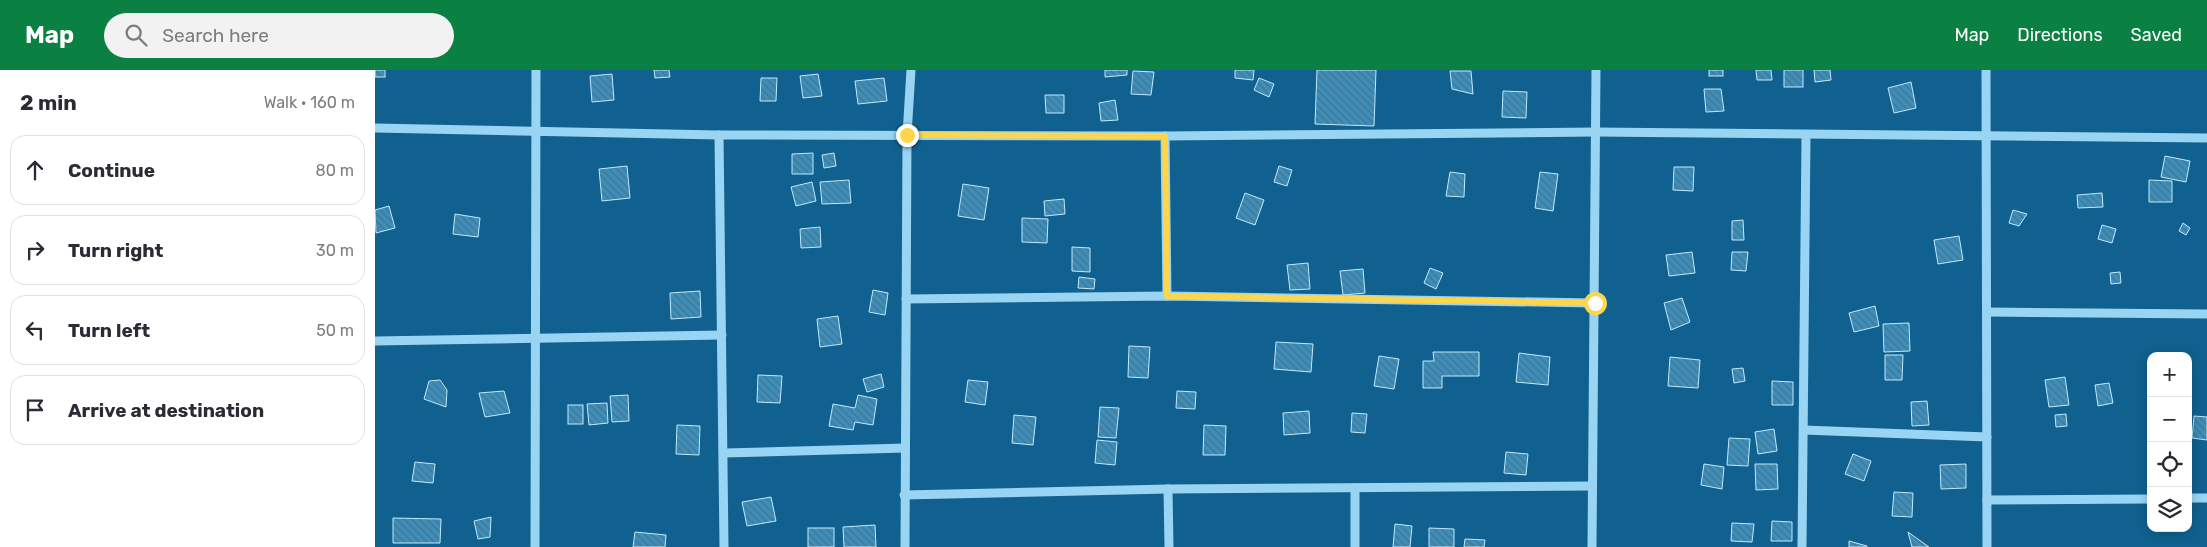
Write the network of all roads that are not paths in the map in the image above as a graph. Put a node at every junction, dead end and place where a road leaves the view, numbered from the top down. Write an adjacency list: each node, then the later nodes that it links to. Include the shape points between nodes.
1 (536, 70): 7 (street)
2 (911, 70): 9 (street)
3 (1596, 70): 6 (street)
4 (1986, 70): 12 (street)
5 (375, 128): 7 (street)
6 (1595, 132): 10 (street); 11 (street); 16 (street)
7 (536, 133): 8 (street); 20 (street)
8 (719, 135): 9 (street); 19 (street)
9 (907, 135): 10 (street); 15 (street)
10 (1165, 136): 14 (street)
11 (1806, 136): 12 (street); 22 (street)
12 (1986, 136): 13 (street); 17 (street)
13 (2207, 138)
14 (1167, 296): 15 (street); 16 (street)
15 (906, 299): 24 (street)
16 (1595, 303): 26 (street)
17 (1987, 312): 18 (street); 23 (street)
18 (2207, 314)
19 (722, 335): 20 (street); 25 (street)
20 (537, 339): 21 (street); 34 (street)
21 (375, 341)
22 (1804, 430): 23 (street); 40 (street)
23 (1987, 437): 33 (street)
24 (905, 448): 25 (street); 29 (street)
25 (724, 453): 35 (street)
26 (1592, 486): 27 (street); 39 (street)
27 (1355, 488): 28 (street); 38 (street)
28 (1168, 489): 29 (street); 37 (street)
29 (904, 495): 36 (street)
30 (2192, 498): 31 (street)
31 (2207, 498)
32 (2147, 499): 33 (street)
33 (1987, 500): 41 (street)
34 (535, 547)
35 (724, 547)
36 (905, 547)
37 (1169, 547)
38 (1355, 547)
39 (1592, 547)
40 (1802, 547)
41 (1987, 547)

